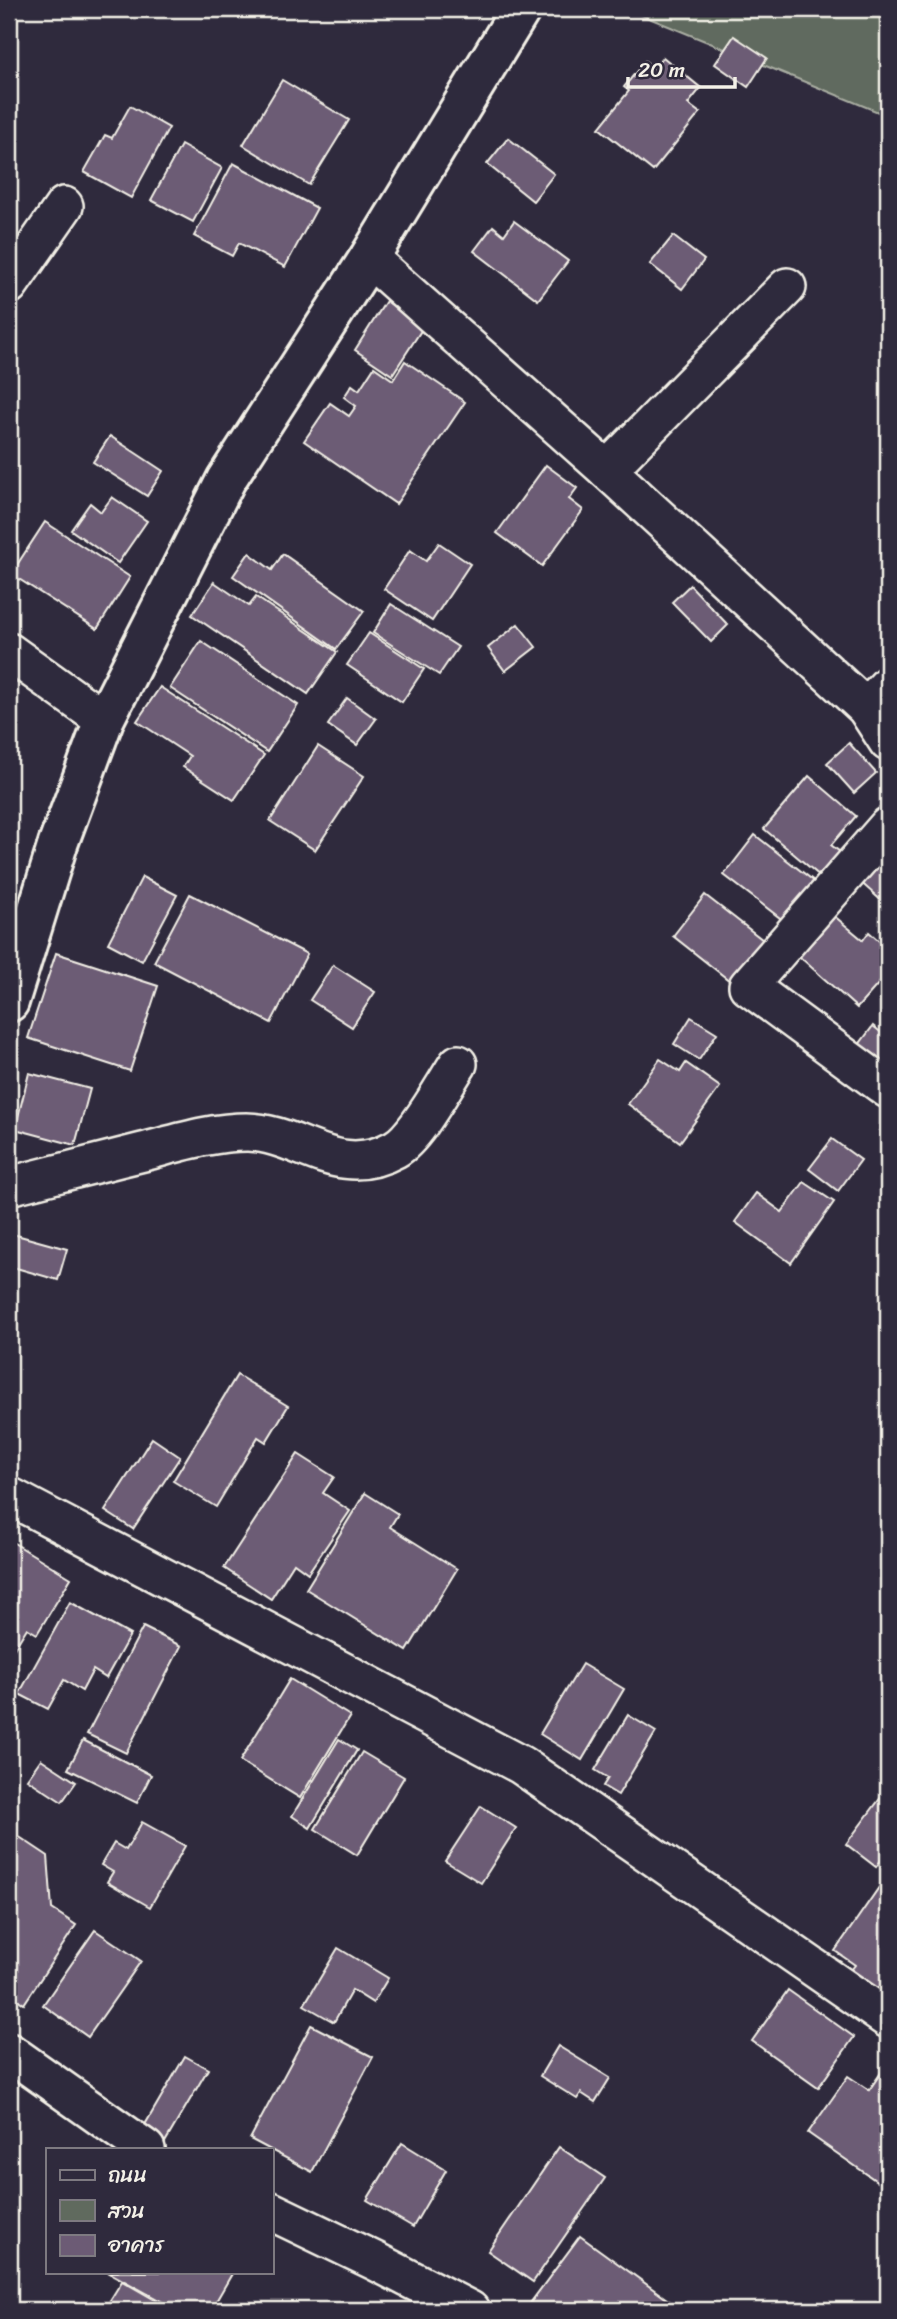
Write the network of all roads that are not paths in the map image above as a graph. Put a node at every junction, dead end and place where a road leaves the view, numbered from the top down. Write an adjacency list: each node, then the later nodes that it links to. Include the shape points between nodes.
1 (521, 9): 3 (street)
2 (64, 206): 4 (street)
3 (369, 258): 6 (street); 9 (street, via 226,481)
4 (9, 285)
5 (787, 287): 6 (street)
6 (607, 470): 8 (street)
7 (9, 652): 9 (street)
8 (877, 697): 10 (street)
9 (104, 720): 12 (street, via 58,844)
10 (888, 742)
11 (888, 826): 14 (street, via 748,986)
12 (9, 1002)
13 (458, 1063): 15 (street, via 415,1129 398,1148 381,1154 337,1159 275,1135 213,1134)
14 (888, 1089)
15 (9, 1186)
16 (9, 1496): 17 (street, via 521,1765)
17 (888, 2019)
18 (9, 2052): 19 (street)
19 (145, 2148)
20 (273, 2212): 21 (street)
21 (470, 2310)

